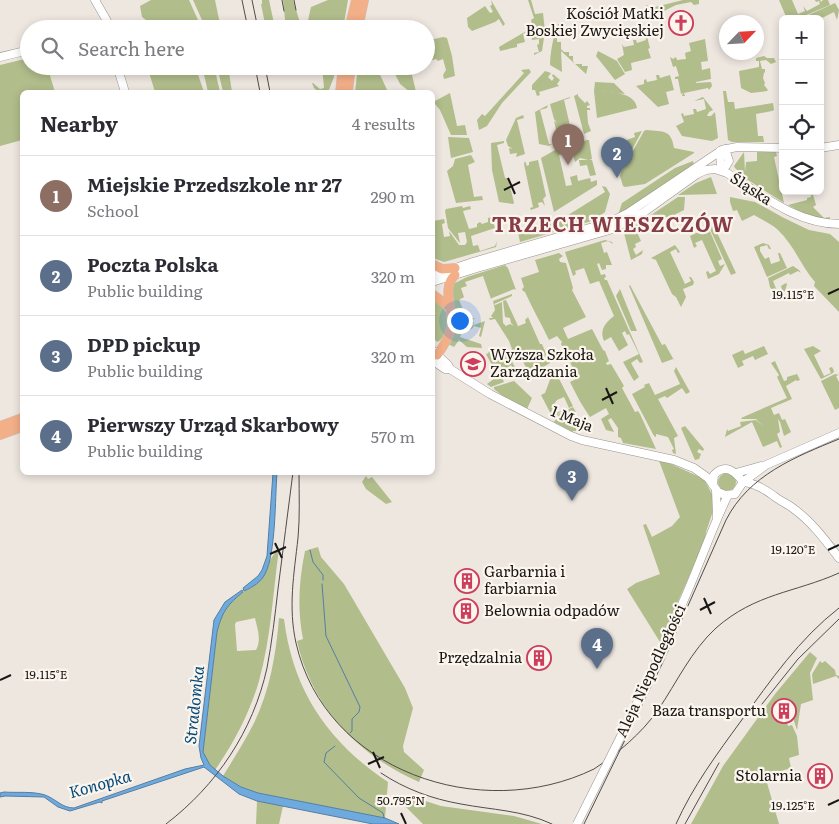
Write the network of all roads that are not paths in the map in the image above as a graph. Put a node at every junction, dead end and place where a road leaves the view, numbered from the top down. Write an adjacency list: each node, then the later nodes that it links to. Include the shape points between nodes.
1 (95, 0): 4 (street)
2 (356, 0): 5 (main road)
3 (364, 0): 6 (main road)
4 (105, 20)
5 (351, 20)
6 (360, 20)
7 (20, 52): 8 (street)
8 (0, 57)
9 (120, 75): 12 (street)
10 (342, 75): 13 (main road)
11 (350, 75): 14 (main road)
12 (124, 90)
13 (340, 90)
14 (348, 90)
15 (839, 145): 16 (street)
16 (824, 147)
17 (779, 148): 18 (street)
18 (722, 150): 19 (street, via 729,162); 22 (street, via 610,222)
19 (721, 170): 20 (street, Śląska, via 789,212 811,220); 22 (street, via 698,174 644,212 613,229)
20 (839, 224)
21 (435, 266): 22 (main road)
22 (455, 272): 23 (street); 24 (street); 26 (main road, via 449,283)
23 (435, 275)
24 (435, 281)
25 (435, 296): 26 (main road)
26 (449, 306): 27 (main road, via 452,325)
27 (435, 352)
28 (435, 356): 35 (street, 1 Maja, via 490,394 578,439 664,457)
29 (20, 419): 30 (main road)
30 (0, 426)
31 (20, 428): 33 (main road)
32 (839, 433): 34 (street)
33 (0, 434)
34 (766, 465): 36 (street); 37 (street)
35 (694, 468): 38 (street, 1 Maja); 38 (street, 1 Maja)
36 (736, 473): 38 (street, via 728,469); 39 (street)
37 (754, 473): 39 (street); 40 (street)
38 (718, 484): 39 (street, via 735,494); 42 (street, Aleja Niepodległości); 42 (street, Aleja Niepodległości)
39 (741, 485): 40 (street); 41 (street)
40 (753, 485): 41 (street)
41 (775, 497): 43 (street, via 802,515)
42 (717, 516): 44 (street, Aleja Niepodległości, bridge, via 655,666)
43 (839, 558)
44 (577, 824)

